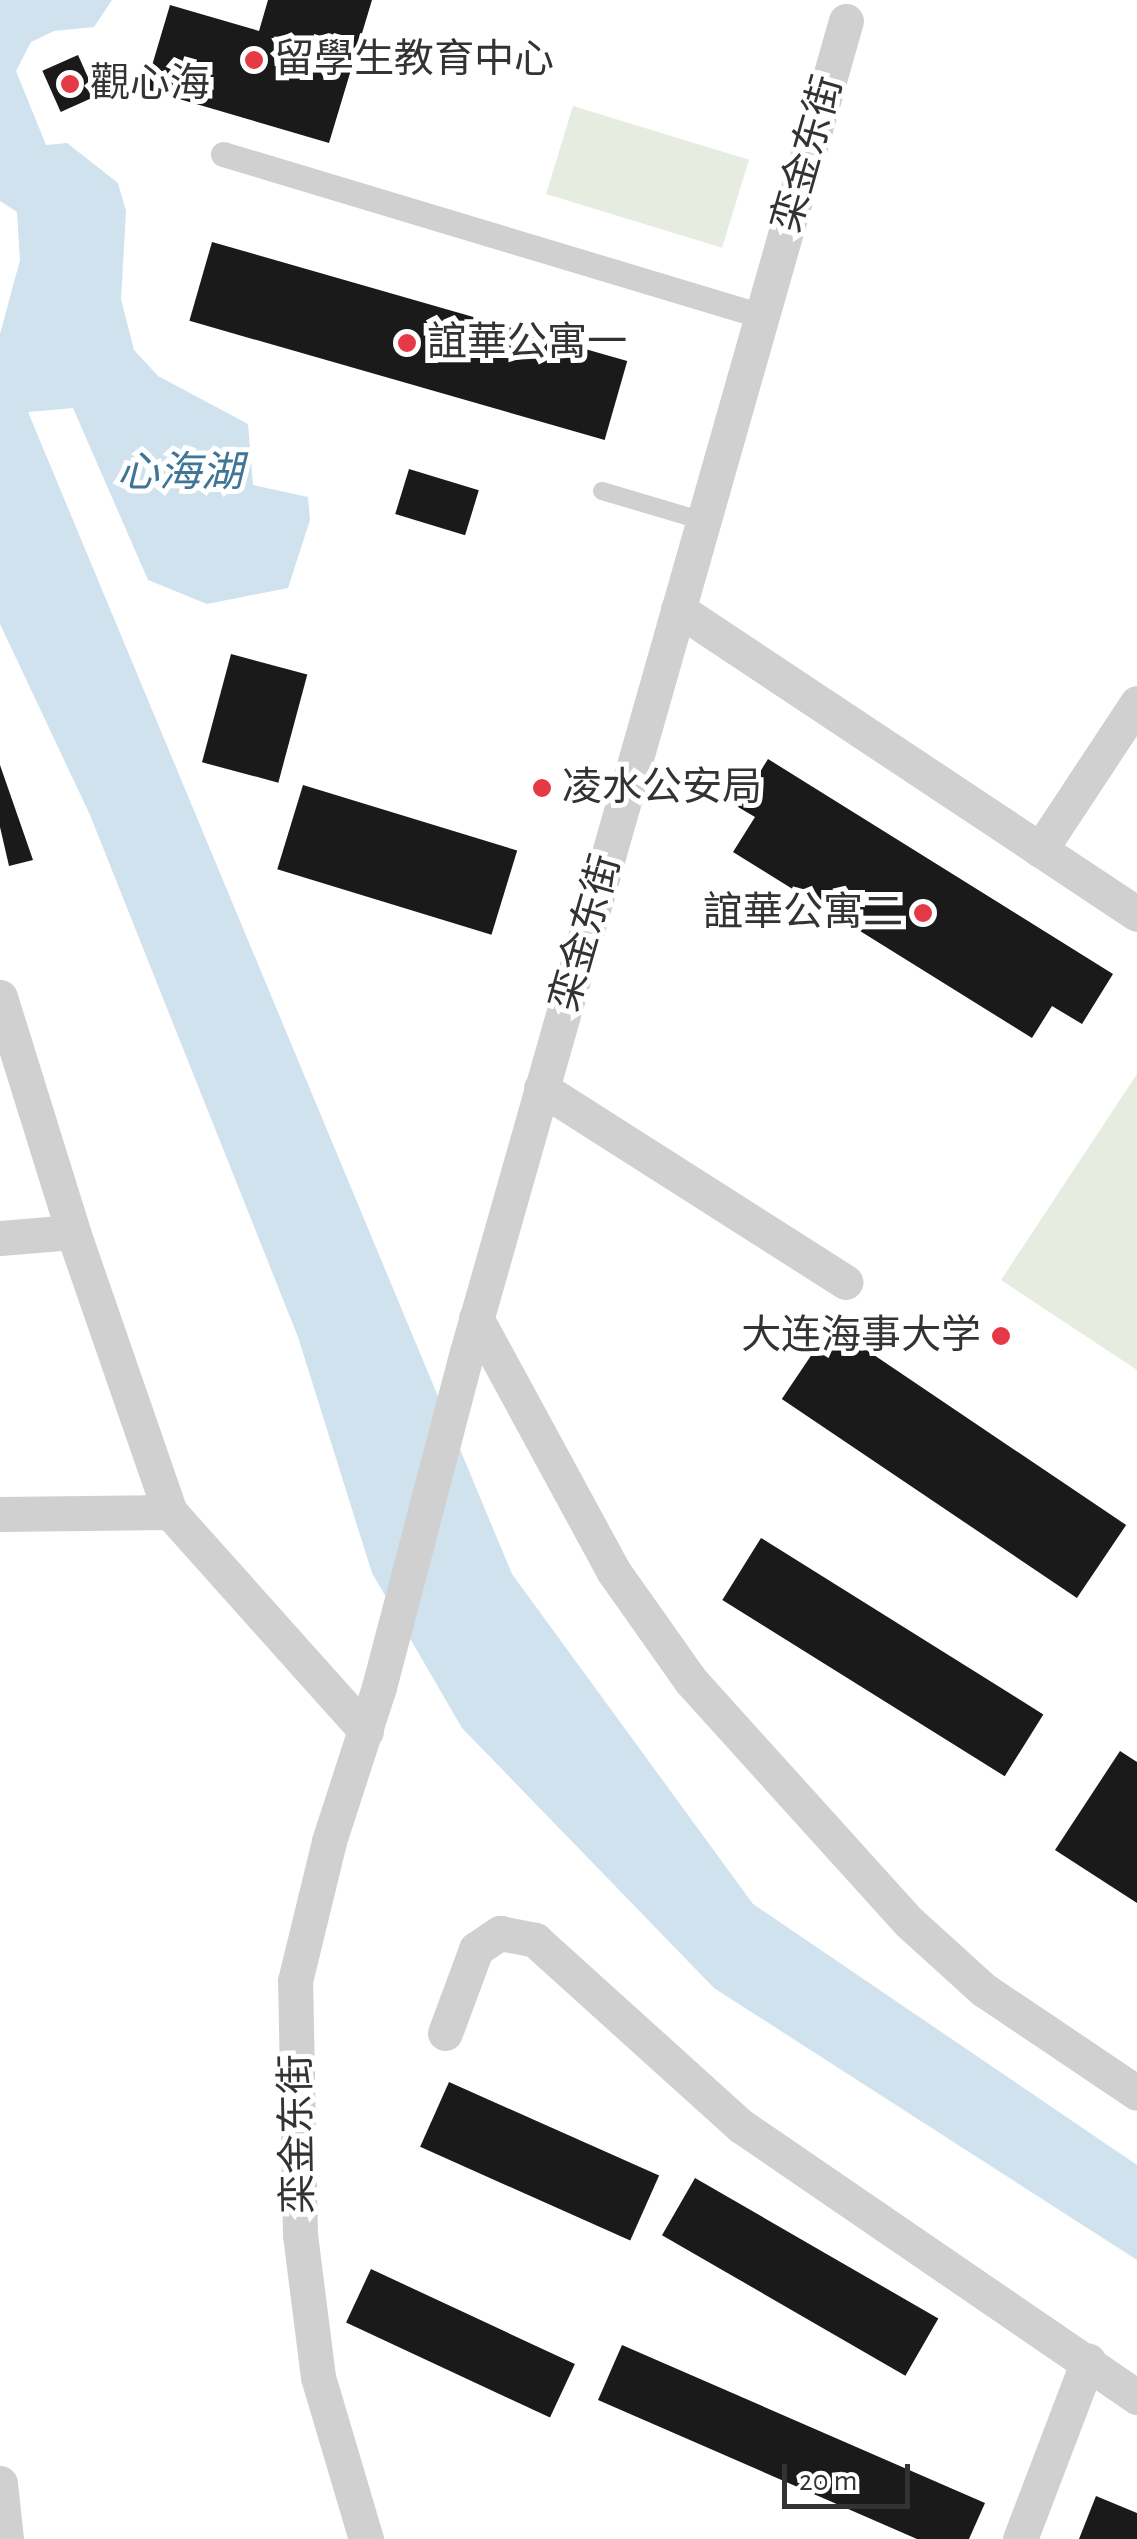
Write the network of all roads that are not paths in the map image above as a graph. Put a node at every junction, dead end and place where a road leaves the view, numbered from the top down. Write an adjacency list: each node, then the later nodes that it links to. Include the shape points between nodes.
1 (849, 7): 3 (street, 栾金东街)
2 (223, 154): 3 (street)
3 (762, 316): 5 (street, 栾金东街)
4 (602, 490): 5 (lane)
5 (703, 521): 6 (street, 栾金东街)
6 (678, 609): 8 (street); 11 (street, 栾金东街)
7 (1137, 703): 8 (street)
8 (1040, 850): 9 (street)
9 (1137, 914)
10 (0, 997): 12 (street)
11 (542, 1088): 14 (street); 15 (street, 栾金东街)
12 (73, 1232): 13 (street); 16 (street)
13 (0, 1238)
14 (846, 1282)
15 (472, 1335): 18 (street, 栾金东街); 20 (street, via 604,1556 691,1681 910,1923 984,1990)
16 (170, 1512): 17 (street); 18 (street)
17 (0, 1514)
18 (366, 1731): 25 (street, 栾金东街, via 328,1841 296,1981 300,2235 318,2378)
19 (445, 2032): 21 (street, via 476,1949 500,1934 535,1940 741,2126)
20 (1137, 2093)
21 (1088, 2361): 22 (street); 26 (street)
22 (1137, 2396)
23 (0, 2483): 24 (street)
24 (6, 2539)
25 (366, 2539)
26 (1020, 2539)

